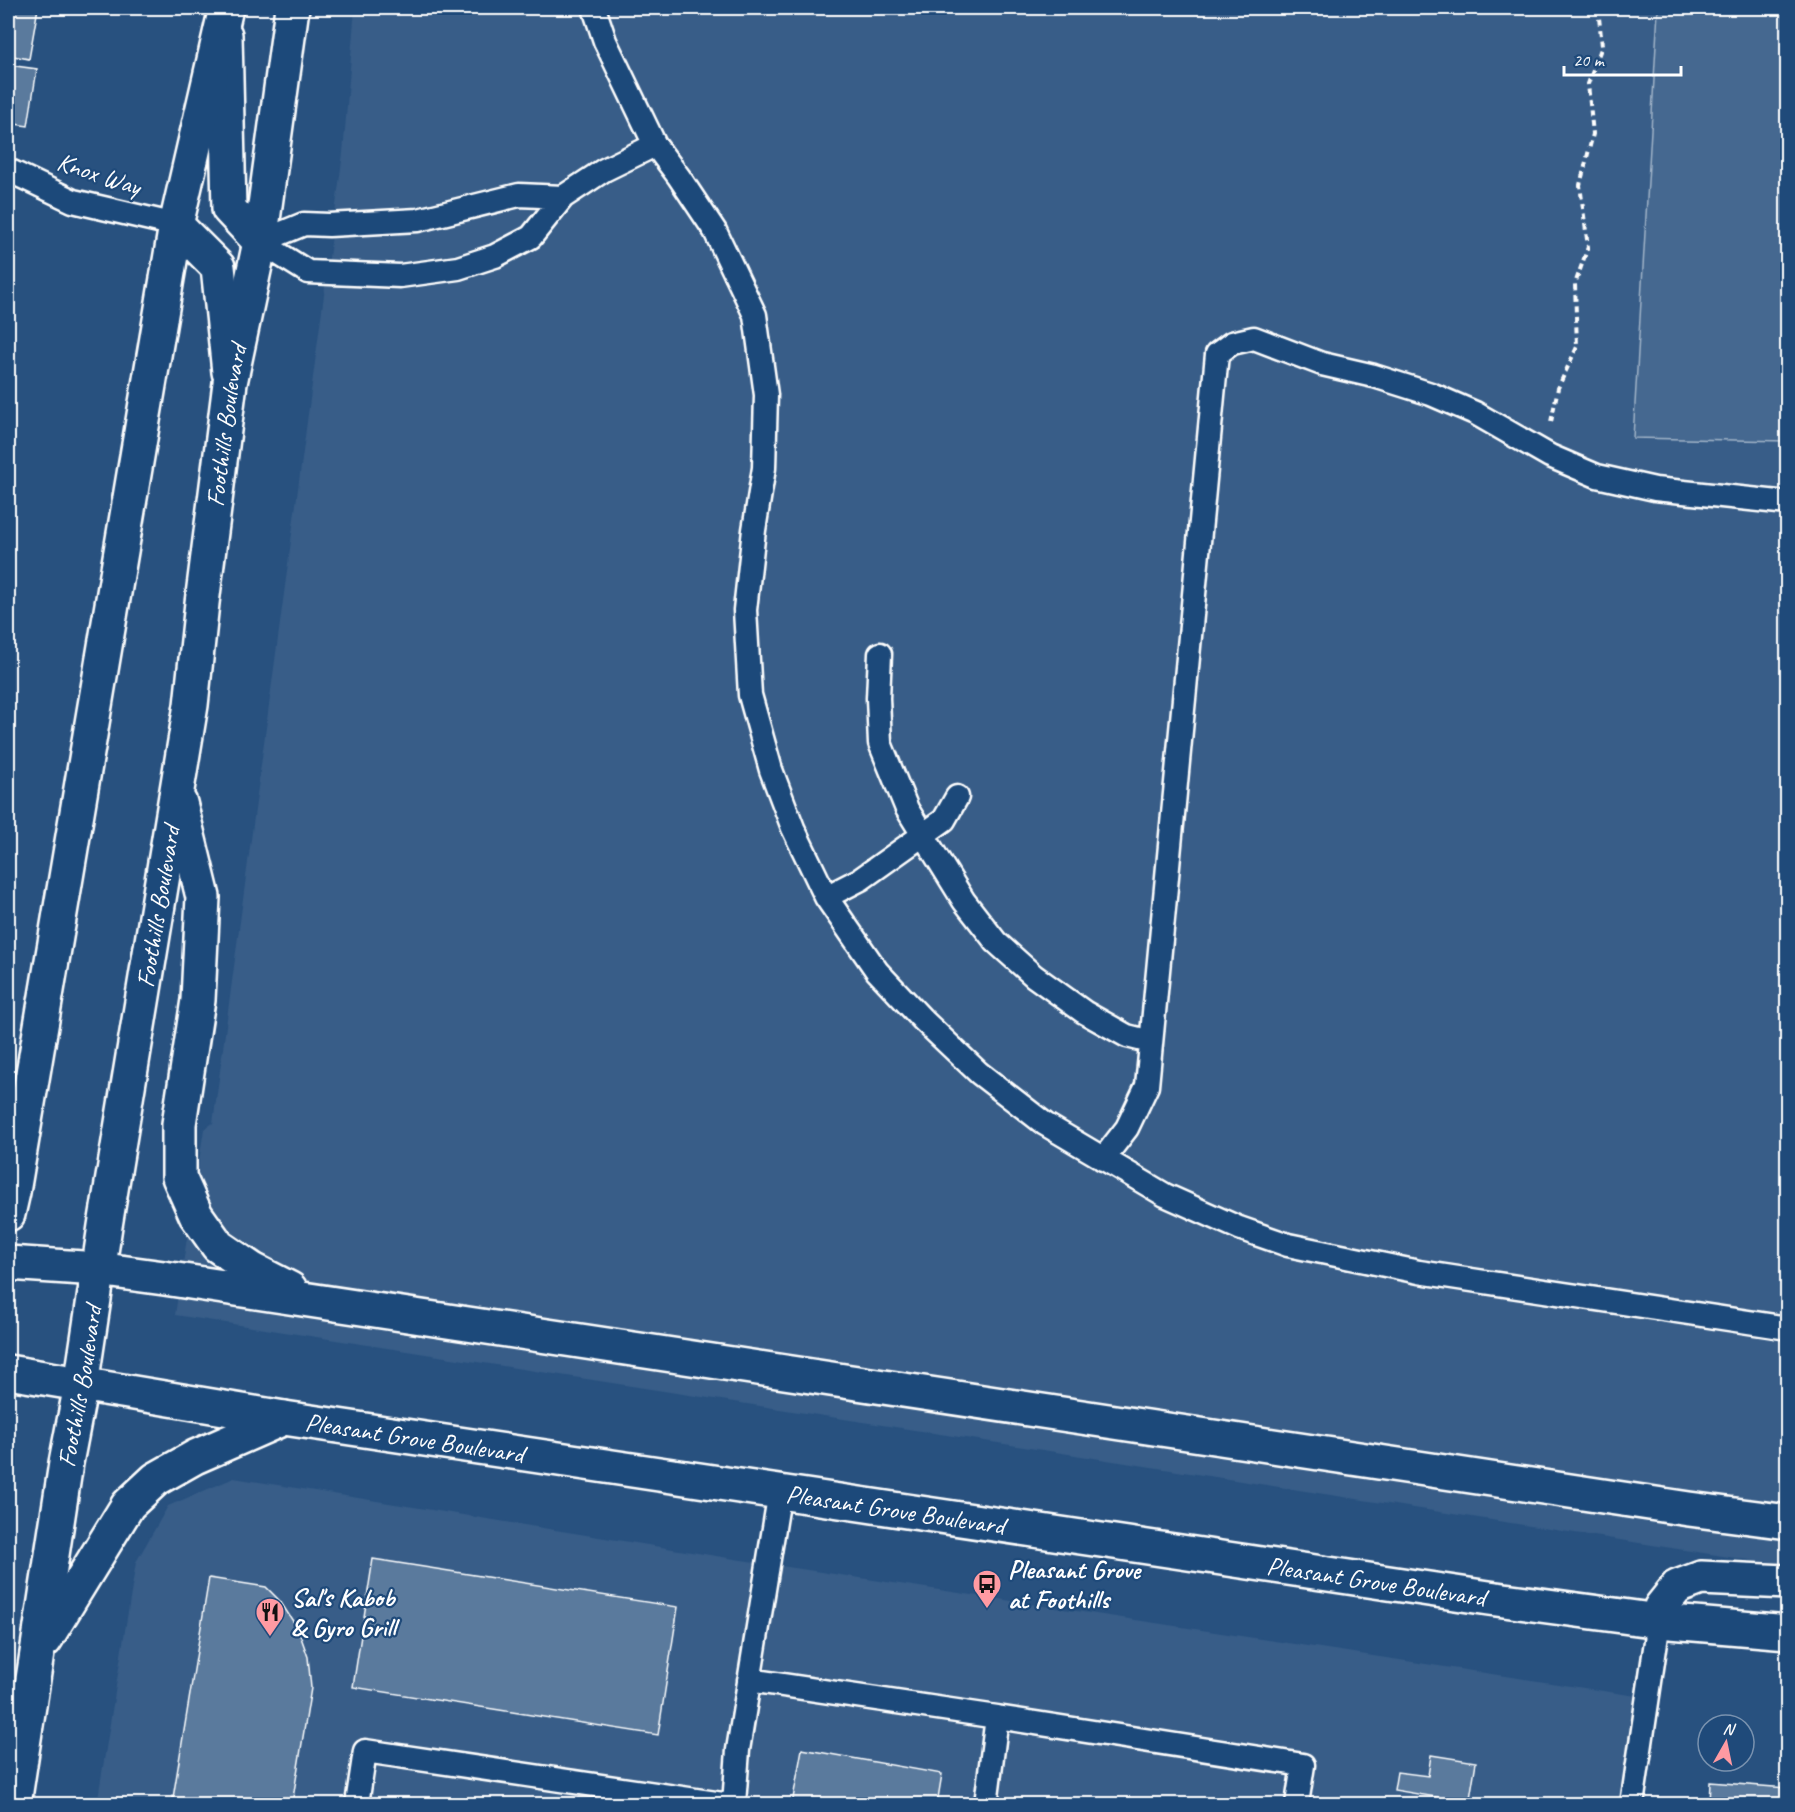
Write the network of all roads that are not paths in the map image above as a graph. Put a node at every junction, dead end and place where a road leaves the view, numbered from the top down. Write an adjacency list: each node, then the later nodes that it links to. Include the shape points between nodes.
1 (292, 8): 8 (main road, Foothills Boulevard)
2 (594, 8): 4 (lane, via 605,41)
3 (226, 13): 7 (main road); 8 (main road, via 229,209)
4 (655, 145): 6 (lane); 15 (lane, via 715,231 755,315 766,395 764,468 745,610 750,694 771,770)
5 (8, 170): 7 (lane, Knox Way, via 73,201)
6 (563, 196): 8 (lane, via 519,195 418,220 304,224); 8 (lane, via 531,237 495,256 458,268 399,276 308,272)
7 (176, 225): 9 (main road, via 218,267); 16 (main road)
8 (260, 242): 9 (main road, Foothills Boulevard)
9 (231, 383): 12 (main road, Foothills Boulevard)
10 (1788, 503): 17 (lane, via 1655,489 1597,476 1431,394 1322,364 1254,338 1232,343 1217,354)
11 (880, 654): 14 (lane, via 880,743 907,809)
12 (177, 790): 22 (main road, Foothills Boulevard); 23 (main road, via 203,897 198,1000 178,1124 179,1177 196,1215 218,1246 253,1270)
13 (957, 797): 14 (lane, via 944,820)
14 (924, 835): 15 (lane, via 861,879); 17 (lane, via 964,901 1034,976 1084,1012 1127,1036)
15 (826, 897): 19 (lane, via 877,971 979,1073 1045,1124)
16 (45, 998): 18 (main road); 20 (main road)
17 (1151, 1042): 19 (lane, via 1147,1086 1127,1128)
18 (8, 1076)
19 (1103, 1159): 24 (lane, via 1165,1195 1288,1245 1419,1272)
20 (8, 1214)
21 (8, 1263): 22 (main road)
22 (98, 1269): 23 (main road); 26 (main road, Foothills Boulevard)
23 (319, 1302): 29 (main road)
24 (1788, 1328)
25 (8, 1372): 26 (main road, Pleasant Grove Boulevard)
26 (81, 1385): 27 (main road, Pleasant Grove Boulevard); 33 (main road, Foothills Boulevard)
27 (284, 1418): 28 (main road, Pleasant Grove Boulevard); 33 (main road, via 195,1457 156,1479 129,1505)
28 (780, 1491): 31 (main road, Pleasant Grove Boulevard); 34 (lane)
29 (1788, 1522)
30 (1788, 1582): 31 (main road, via 1701,1578 1677,1587 1661,1607)
31 (1659, 1621): 32 (main road, Pleasant Grove Boulevard); 42 (lane)
32 (1788, 1632)
33 (37, 1652): 36 (main road, Foothills Boulevard)
34 (749, 1680): 35 (lane); 39 (lane)
35 (997, 1717): 40 (lane); 41 (lane, via 1304,1765)
36 (15, 1804)
37 (357, 1804): 38 (lane, via 365,1751)
38 (723, 1804)
39 (734, 1804)
40 (986, 1804)
41 (1297, 1804)
42 (1632, 1804)

